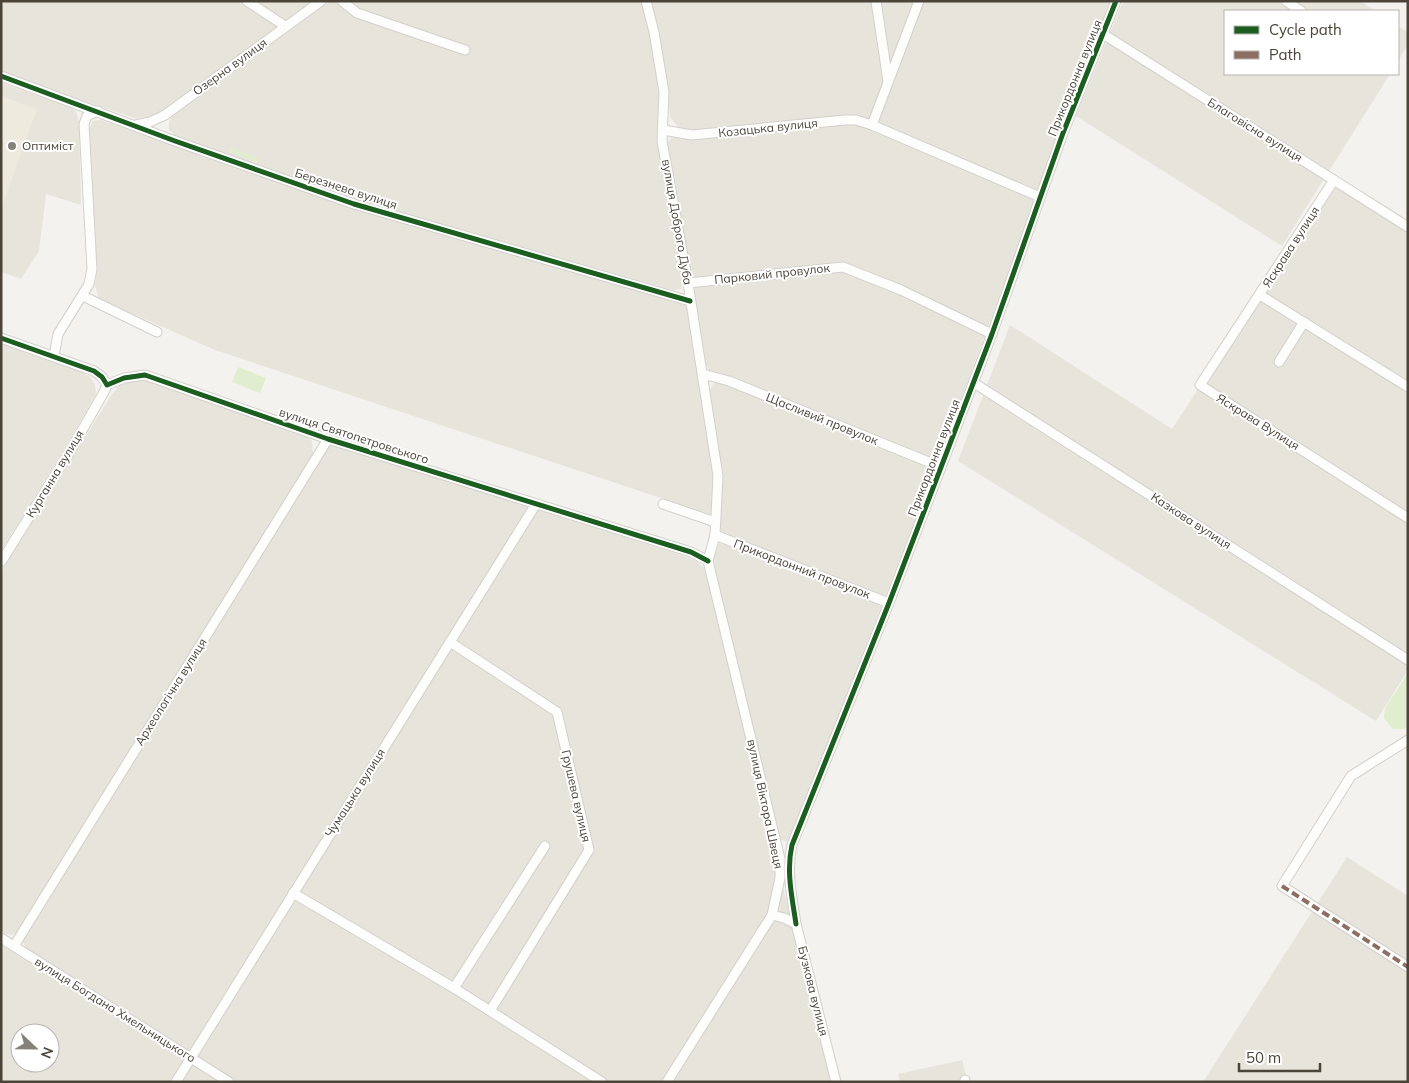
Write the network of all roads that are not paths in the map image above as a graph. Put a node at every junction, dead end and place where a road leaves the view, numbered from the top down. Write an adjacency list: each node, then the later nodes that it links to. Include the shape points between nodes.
1 (247, 1): 10 (street)
2 (321, 1): 10 (street, Озерна вулиця)
3 (342, 1): 12 (street, via 357,13)
4 (646, 1): 18 (street, вулиця Доброго Дуба, via 664,92)
5 (876, 1): 14 (street)
6 (919, 1): 14 (street)
7 (1116, 1): 11 (street, Прикордонна вулиця)
8 (1286, 1): 9 (street)
9 (1300, 10)
10 (285, 26): 17 (street, Озерна вулиця, via 165,115)
11 (1103, 34): 19 (street, Благовісна вулиця); 20 (street, Прикордонна вулиця)
12 (465, 50)
13 (1, 76): 15 (street, Березнева вулиця)
14 (888, 82): 16 (street)
15 (98, 111): 17 (street, Березнева вулиця); 24 (street, via 88,116 84,124 92,269)
16 (872, 125): 18 (street, Козацька вулиця, via 845,120 692,136); 20 (street, Козацька вулиця)
17 (136, 126): 25 (street, Березнева вулиця, via 354,204)
18 (663, 130): 22 (street, вулиця Доброго Дуба, via 662,142)
19 (1334, 180): 21 (street, Благовісна вулиця); 23 (street, Яскрава вулиця)
20 (1040, 197): 28 (street, Прикордонна вулиця)
21 (1408, 227)
22 (688, 283): 25 (street, вулиця Доброго Дуба); 28 (street, Парковий провулок, via 843,267 901,290)
23 (1260, 295): 26 (street, Яскрава вулиця); 40 (street, Яскрава Вулиця, via 1200,386)
24 (83, 296): 27 (street); 30 (street, via 58,334)
25 (690, 301): 32 (street, вулиця Доброго Дуба)
26 (1304, 322): 31 (street); 35 (street, Яскрава вулиця)
27 (157, 332)
28 (992, 334): 33 (street, Прикордонна вулиця)
29 (1, 338): 30 (street)
30 (54, 356): 34 (street, via 94,371)
31 (1279, 362)
32 (703, 374): 37 (street, Щасливий провулок, via 729,381); 41 (street, вулиця Доброго Дуба, via 718,476)
33 (974, 382): 37 (street, Прикордонна вулиця); 47 (street, Казкова вулиця)
34 (107, 384): 36 (street, вулиця Святопетровського, via 145,375); 44 (street, Курганна вулиця, via 69,453)
35 (1408, 387)
36 (328, 439): 38 (street, вулиця Святопетровського); 54 (street, Археологічна вулиця)
37 (941, 467): 45 (street, Прикордонна вулиця)
38 (536, 504): 43 (street, вулиця Святопетровського, via 692,552); 46 (street, Чумацька вулиця)
39 (663, 504): 41 (street)
40 (1408, 518)
41 (715, 522): 42 (street, вулиця Доброго Дуба)
42 (715, 536): 43 (street, вулиця Доброго Дуба); 45 (street, Прикордонний провулок)
43 (708, 560): 51 (street, вулиця Віктора Швеця, via 780,859 780,878)
44 (1, 562)
45 (889, 603): 52 (street, Прикордонна вулиця, via 792,845 790,882)
46 (450, 642): 50 (street, Чумацька вулиця); 57 (street, Грушева вулиця, via 557,712 588,850)
47 (1408, 660)
48 (1408, 740): 55 (street, via 1352,776 1282,886)
49 (545, 846): 56 (street)
50 (293, 893): 56 (street); 58 (street, Чумацька вулиця)
51 (772, 915): 52 (street); 62 (street, вулиця Віктора Швеця)
52 (796, 924): 63 (street, Бузкова вулиця)
53 (1, 938): 54 (street, вулиця Богдана Хмельницького)
54 (14, 946): 58 (street, вулиця Богдана Хмельницького)
55 (1408, 967)
56 (454, 988): 57 (street)
57 (490, 1011): 61 (street)
58 (191, 1058): 59 (street, Чумацька вулиця); 60 (street, вулиця Богдана Хмельницького)
59 (176, 1082)
60 (229, 1082)
61 (602, 1082)
62 (667, 1082)
63 (836, 1082)

